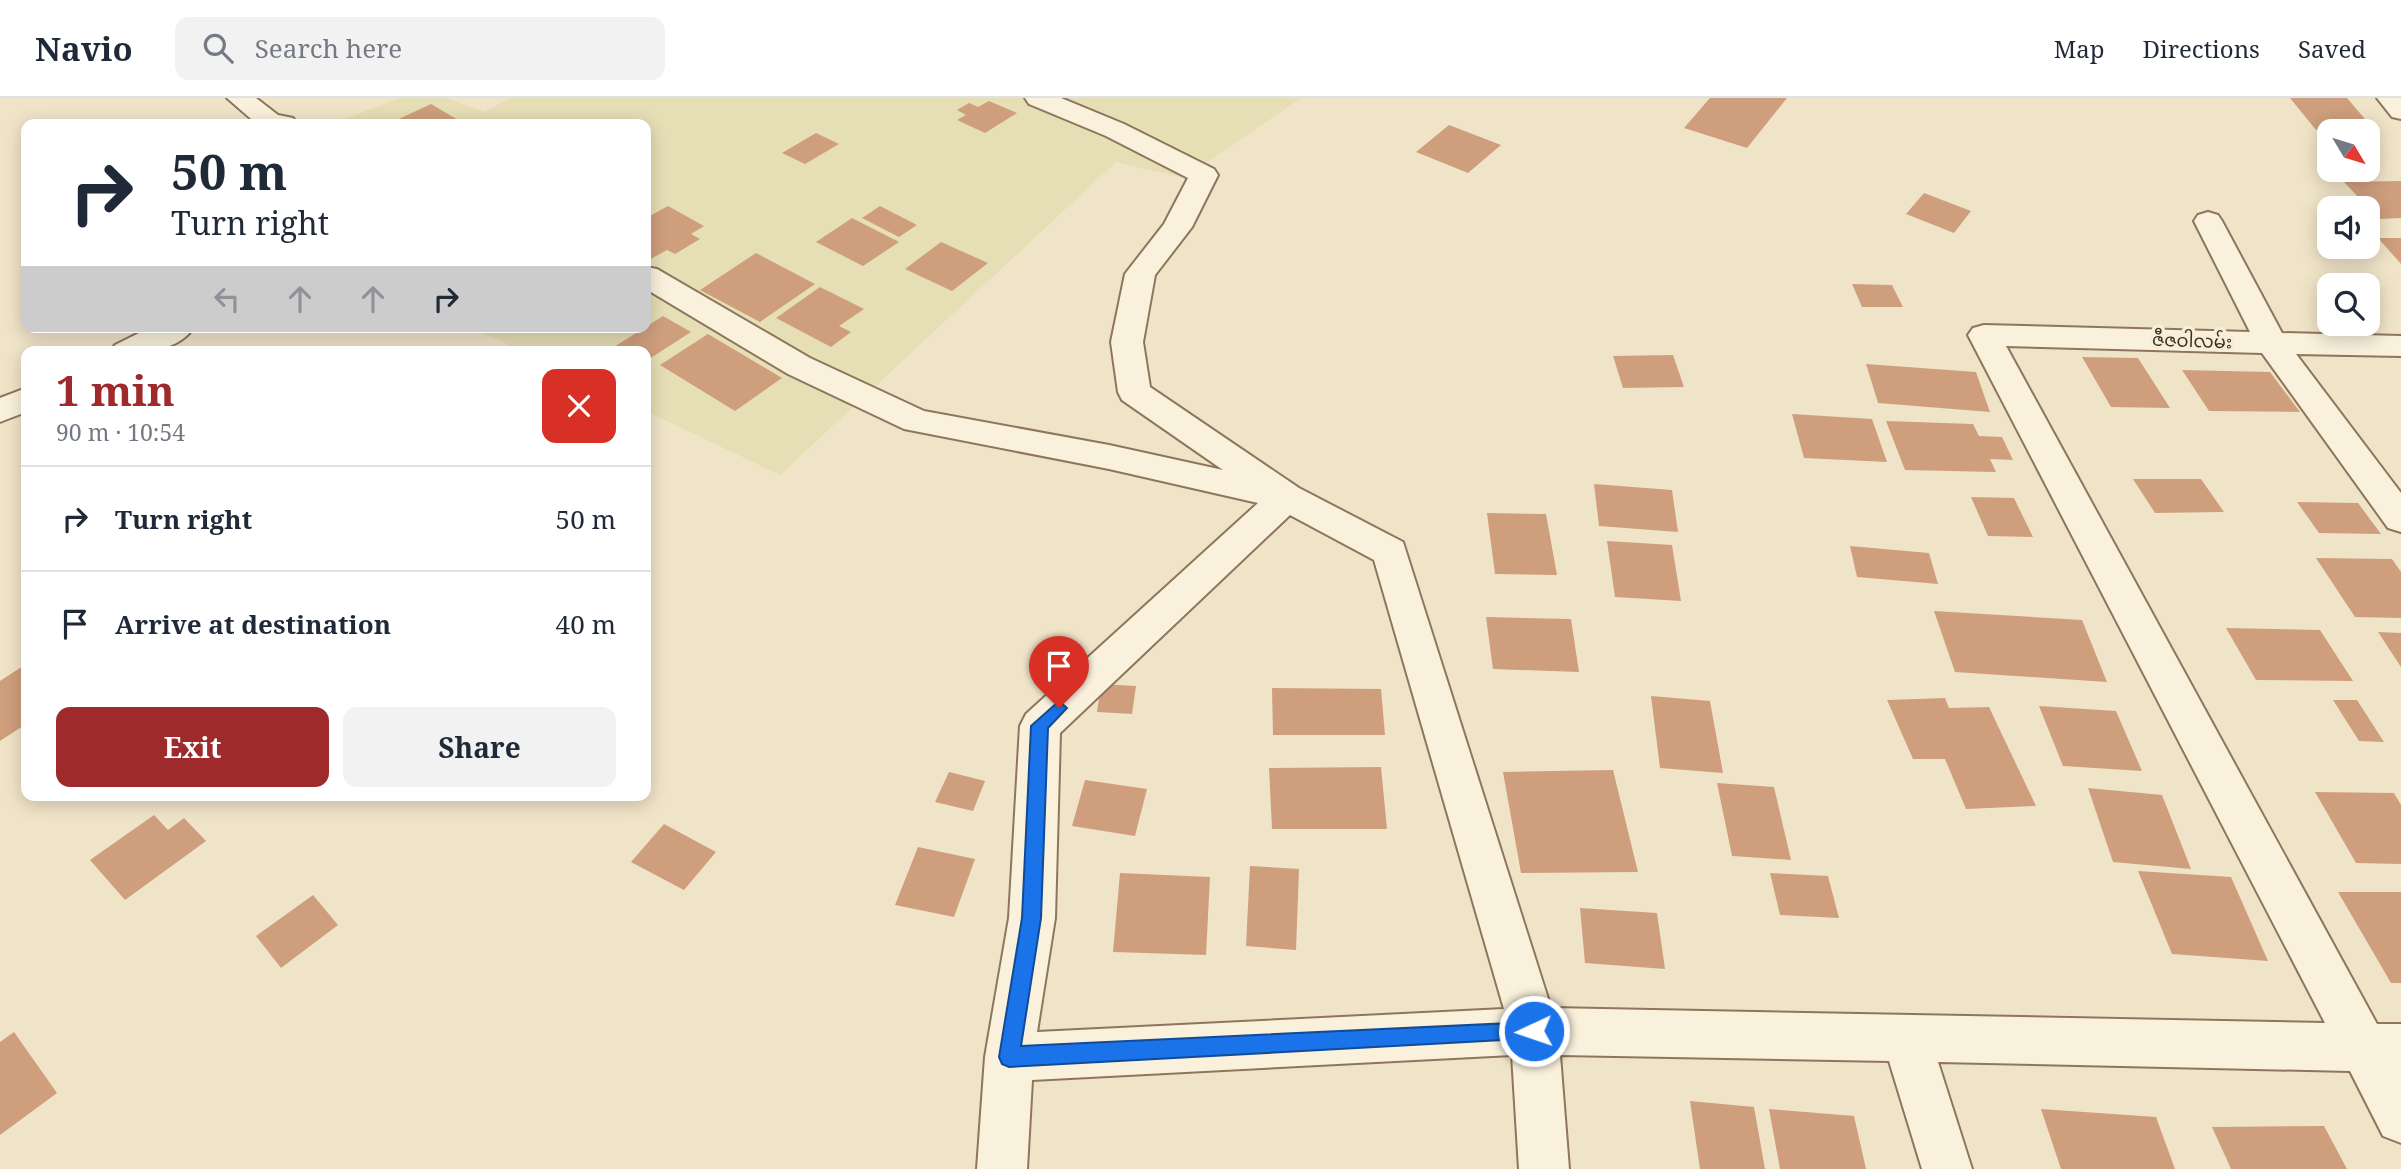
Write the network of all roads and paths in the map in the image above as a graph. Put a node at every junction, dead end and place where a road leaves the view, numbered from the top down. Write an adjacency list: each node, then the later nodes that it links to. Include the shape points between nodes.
1 (240, 98): 5 (street)
2 (1038, 98): 14 (street, via 1205,175 1177,227 1140,274 1127,342 1134,391)
3 (2390, 98): 4 (street)
4 (2401, 111)
5 (266, 119)
6 (2208, 221): 9 (street)
7 (651, 279): 14 (street, via 799,366 916,421 1110,457)
8 (166, 333): 10 (street)
9 (2272, 344): 11 (street, ဇီဇဝါလမ်း); 15 (street); 18 (street, ဇီဇဝါလမ်း, via 1984,335)
10 (138, 346)
11 (2401, 346)
12 (21, 401): 13 (street)
13 (0, 411)
14 (1287, 497): 16 (street, via 1390,552); 19 (street, via 1040,726 1032,918)
15 (2401, 519)
16 (1534, 1031): 17 (street); 19 (street); 22 (street)
17 (1906, 1037): 18 (street); 23 (street)
18 (2382, 1048): 20 (street)
19 (1009, 1057): 21 (street)
20 (2401, 1118)
21 (1003, 1169)
22 (1544, 1169)
23 (1947, 1169)

